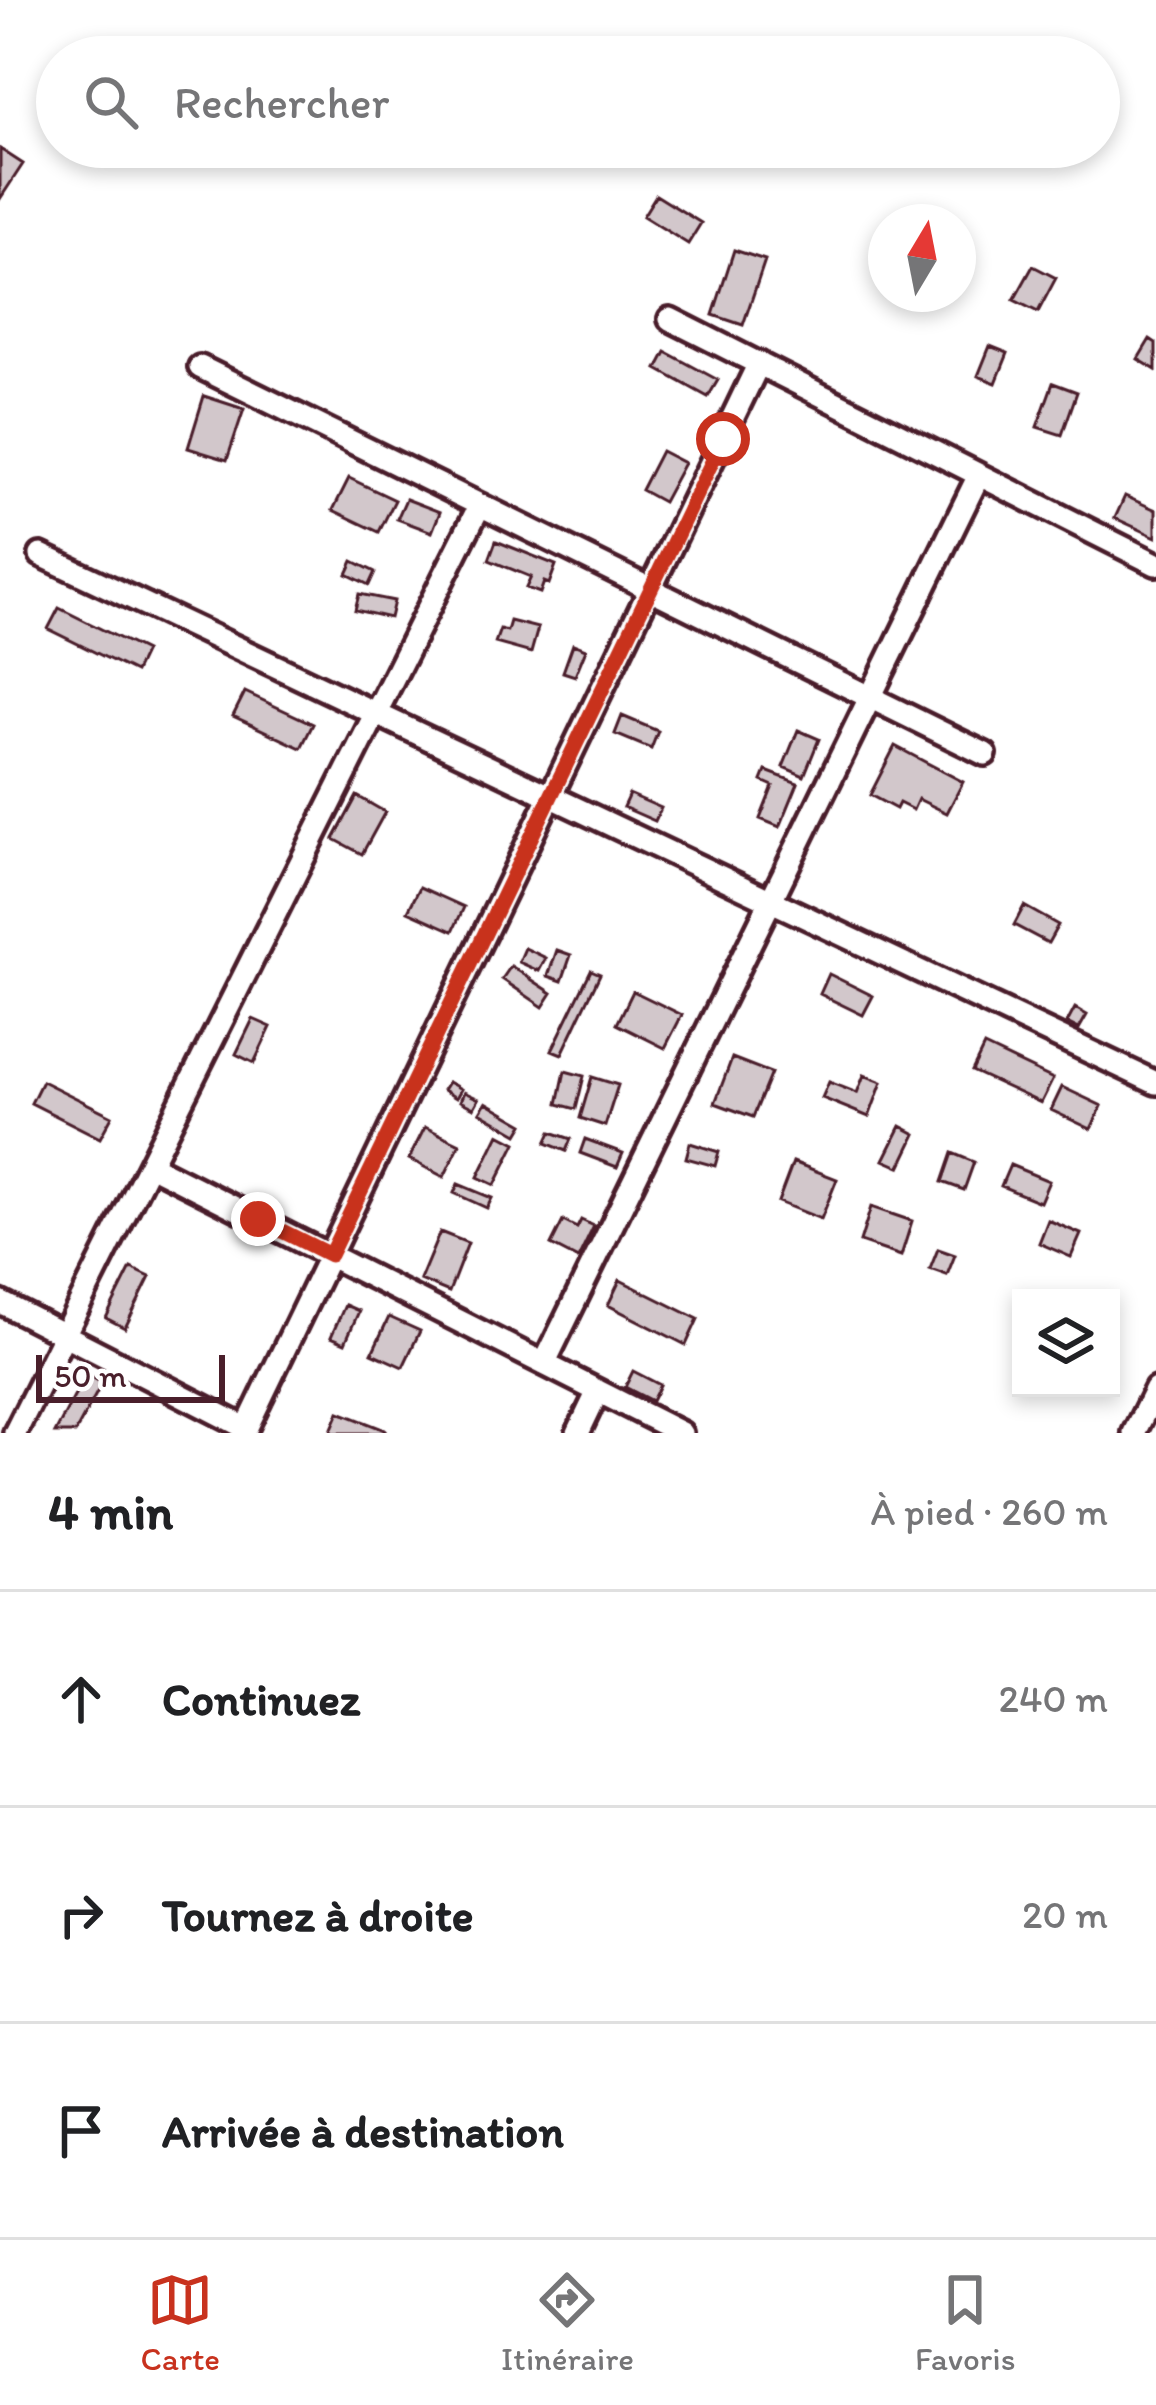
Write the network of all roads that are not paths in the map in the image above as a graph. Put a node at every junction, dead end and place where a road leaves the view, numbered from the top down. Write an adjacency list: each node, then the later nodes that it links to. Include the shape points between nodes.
1 (670, 319): 2 (street)
2 (759, 363): 4 (street); 8 (street)
3 (200, 367): 5 (street)
4 (979, 475): 7 (street); 9 (street)
5 (480, 505): 8 (street); 10 (street)
6 (41, 555): 10 (street)
7 (1156, 564)
8 (650, 589): 9 (street); 12 (street)
9 (870, 697): 11 (street); 13 (street)
10 (376, 713): 12 (street); 15 (street)
11 (985, 754)
12 (550, 796): 13 (street); 16 (street)
13 (771, 900): 14 (street); 19 (street)
14 (1156, 1083)
15 (151, 1165): 16 (street); 18 (street)
16 (330, 1255): 19 (street); 22 (street)
17 (0, 1302): 18 (street)
18 (65, 1335): 22 (street); 23 (street)
19 (544, 1364): 21 (street)
20 (1156, 1389): 26 (street)
21 (598, 1391): 24 (street); 25 (street)
22 (245, 1430)
23 (15, 1433)
24 (578, 1433)
25 (681, 1433)
26 (1134, 1433)

